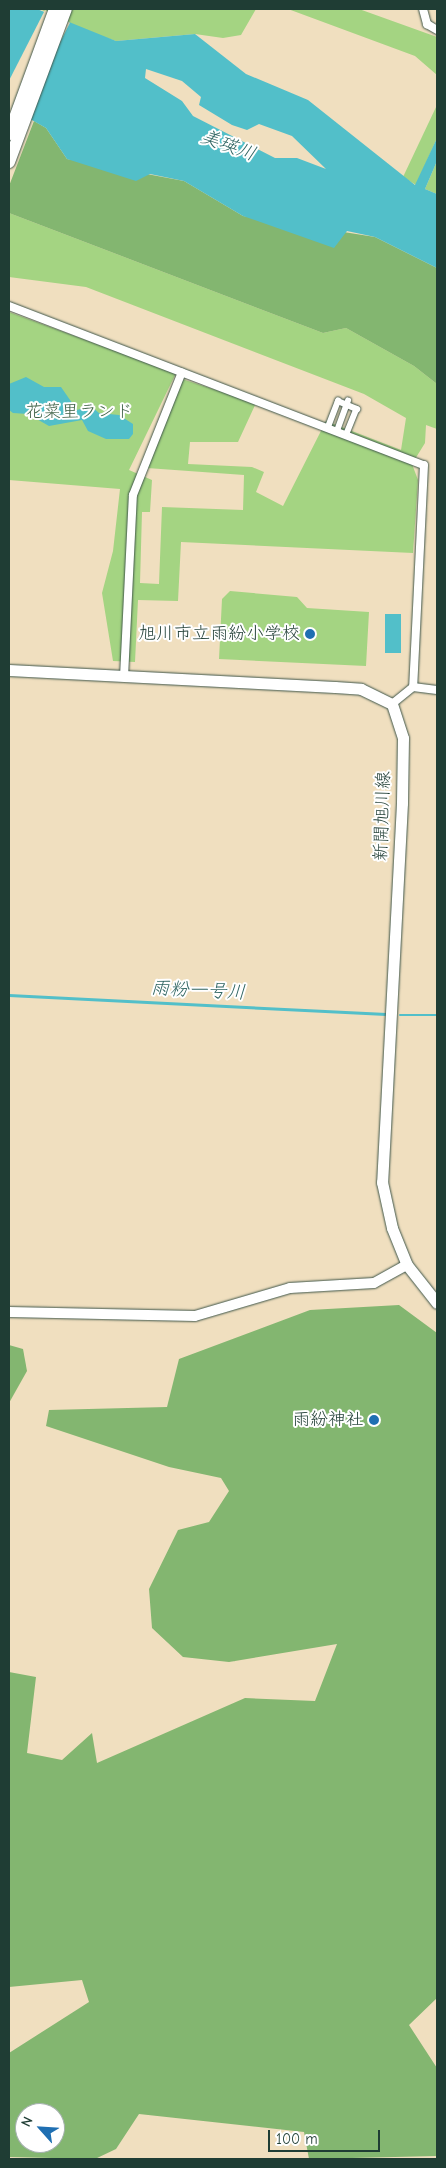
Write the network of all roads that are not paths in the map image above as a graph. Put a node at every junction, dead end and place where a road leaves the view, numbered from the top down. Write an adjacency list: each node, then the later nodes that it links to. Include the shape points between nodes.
1 (55, 9): 5 (main road)
2 (66, 9): 6 (main road)
3 (423, 9): 4 (street, via 427,24)
4 (437, 30)
5 (9, 134)
6 (9, 162)
7 (9, 306): 8 (street)
8 (182, 372): 13 (street); 17 (street, via 133,494)
9 (348, 403): 10 (street, via 338,401); 11 (street); 12 (street, via 357,409)
10 (334, 410): 11 (street); 13 (street)
11 (344, 413): 12 (street); 14 (street)
12 (354, 417): 15 (street)
13 (328, 427): 14 (street)
14 (337, 431): 15 (street)
15 (347, 434): 18 (street, via 424,464)
16 (9, 670): 17 (main road)
17 (124, 677): 20 (main road, via 335,687 368,692)
18 (413, 687): 19 (street); 20 (street)
19 (437, 690)
20 (392, 704): 21 (main road, 新開旭川線, via 403,738 402,803 382,1182 392,1228)
21 (407, 1265): 22 (main road, 新開旭川線); 23 (street, via 374,1283 290,1288 195,1316)
22 (437, 1303)
23 (9, 1312)

